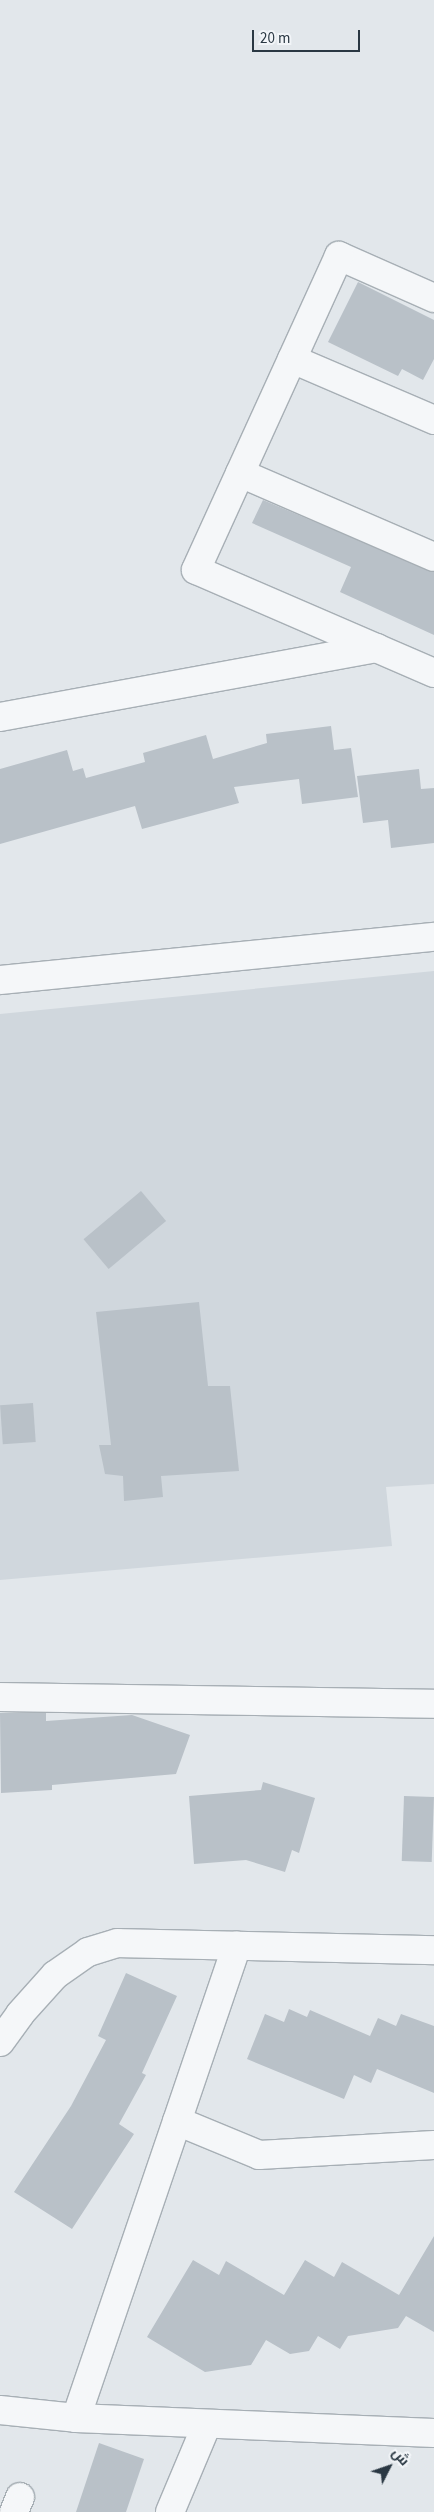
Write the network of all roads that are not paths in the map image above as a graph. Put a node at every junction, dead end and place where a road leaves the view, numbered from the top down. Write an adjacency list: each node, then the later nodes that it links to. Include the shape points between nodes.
1 (434, 298): 2 (street, via 339,256)
2 (292, 359): 3 (street); 4 (street)
3 (434, 420)
4 (240, 473): 5 (street); 6 (street, via 196,570)
5 (434, 557)
6 (377, 648): 7 (street); 8 (street)
7 (434, 673)
8 (0, 716)
9 (434, 936): 10 (street)
10 (0, 980)
11 (0, 1697): 12 (street)
12 (434, 1704)
13 (237, 1946): 14 (street); 15 (street, via 118,1942 88,1952 55,1975); 16 (street)
14 (434, 1950)
15 (0, 2042)
16 (177, 2121): 17 (street, via 259,2155); 19 (street)
17 (434, 2145)
18 (0, 2410): 19 (street)
19 (76, 2418): 20 (street)
20 (207, 2424): 21 (street); 22 (street)
21 (434, 2434)
22 (170, 2512)

